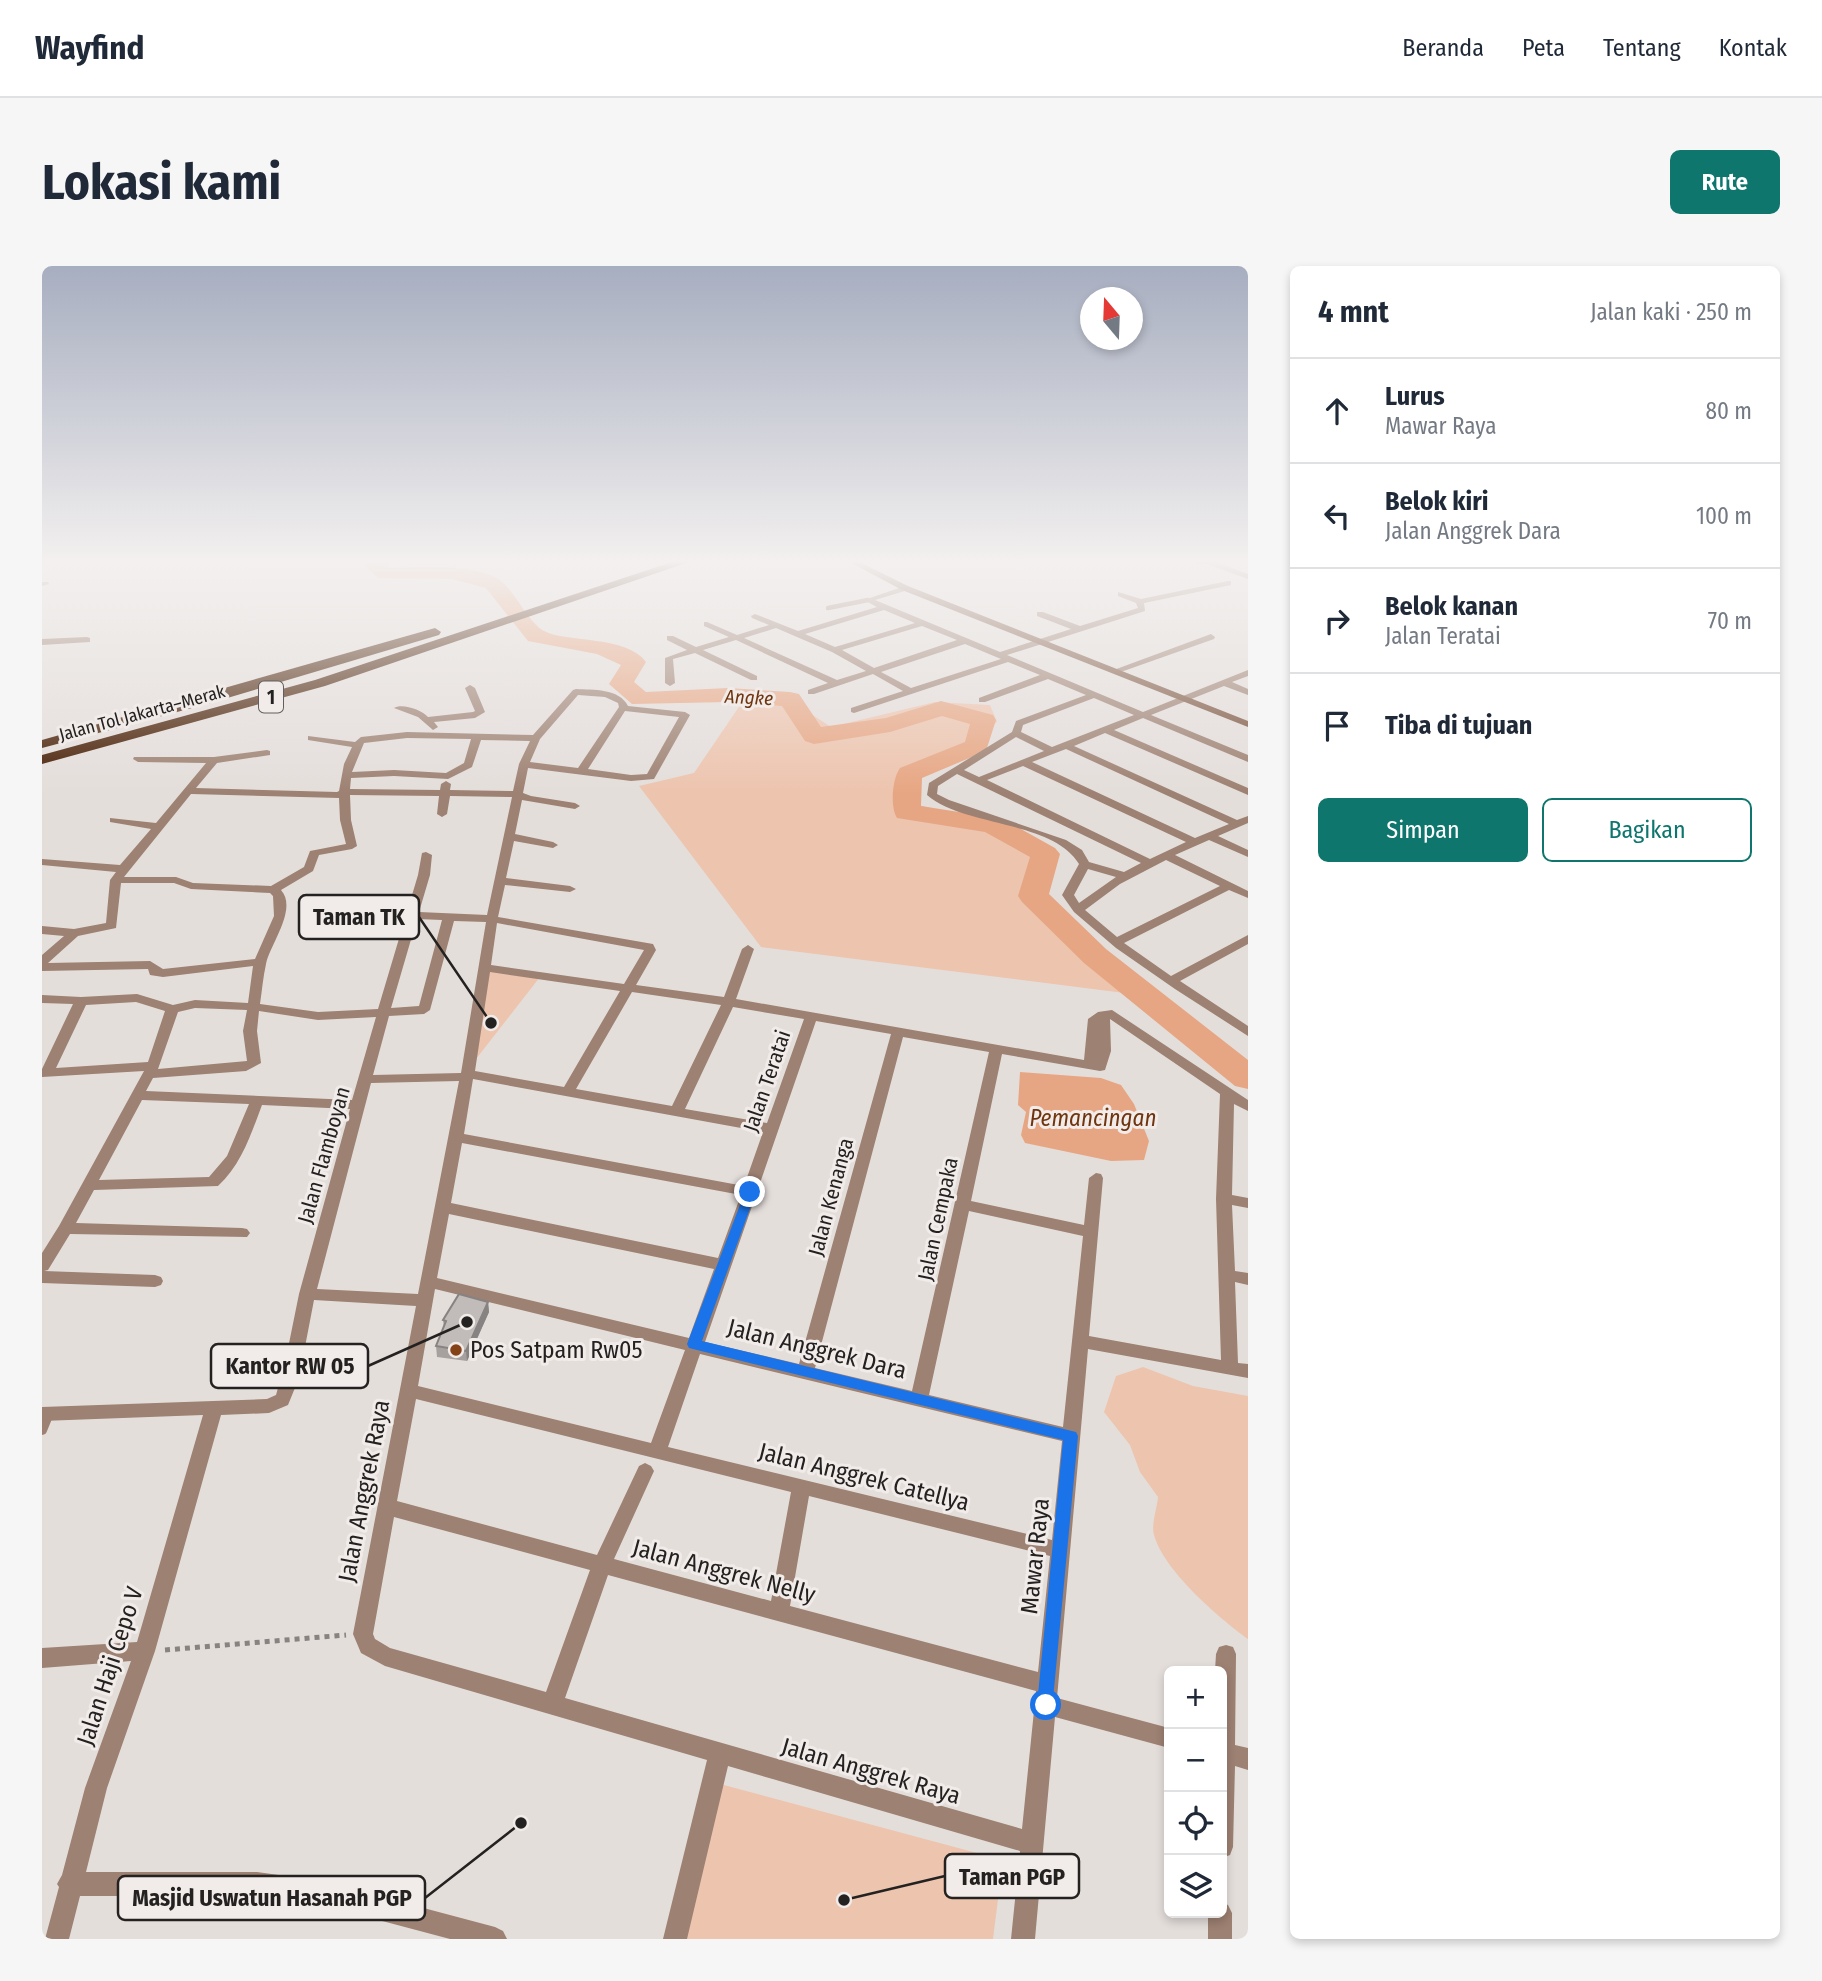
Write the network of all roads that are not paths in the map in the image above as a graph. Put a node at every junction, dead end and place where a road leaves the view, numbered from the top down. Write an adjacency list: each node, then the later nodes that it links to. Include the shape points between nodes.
1 (417, 637): 45 (highway, Jalan Tol Jakarta–Merak / 1)
2 (465, 637): 52 (highway, Jalan Tol Jakarta–Merak / 1, via 320,683)
3 (805, 637): 16 (street)
4 (877, 637): 16 (street)
5 (955, 637): 12 (street)
6 (1031, 637): 13 (street)
7 (1052, 637): 13 (street)
8 (1211, 637): 19 (street)
9 (670, 638): 15 (street)
10 (737, 638): 15 (street); 25 (street)
11 (87, 640): 14 (street)
12 (964, 641): 17 (street); 18 (street)
13 (1041, 641): 17 (street); 19 (street)
14 (42, 642)
15 (694, 649): 22 (street); 24 (street, via 668,658)
16 (835, 650): 18 (street)
17 (1003, 657): 21 (street); 28 (street)
18 (874, 670): 25 (street); 28 (street)
19 (1115, 671): 31 (street)
20 (1247, 674): 23 (street)
21 (1047, 676): 30 (street); 32 (street)
22 (754, 678)
23 (1223, 682): 29 (street); 31 (street)
24 (670, 683)
25 (835, 683): 27 (street)
26 (470, 688): 37 (street, via 480,712)
27 (811, 692)
28 (912, 692): 35 (street)
29 (1248, 692)
30 (1094, 695): 36 (street); 40 (street, via 1019,723)
31 (1183, 698): 36 (street); 38 (street)
32 (982, 700)
33 (399, 708): 37 (street)
34 (624, 708): 44 (street, Jalan Anggrek Raya, via 607,694 576,692); 57 (street); 57 (street, via 685,715 648,778)
35 (854, 710)
36 (1142, 715): 39 (street); 51 (street)
37 (428, 720): 41 (street)
38 (1248, 723)
39 (1104, 729): 47 (street); 64 (street)
40 (1016, 733): 48 (street); 56 (street)
41 (438, 736): 42 (street); 46 (street, via 370,737)
42 (477, 737): 44 (street); 59 (street, via 468,765)
43 (311, 738): 46 (street)
44 (536, 738): 55 (street, Jalan Anggrek Raya)
45 (42, 744)
46 (357, 745): 58 (street)
47 (1065, 745): 48 (street); 69 (street)
48 (1052, 751): 54 (street)
49 (267, 753): 53 (street)
50 (138, 759): 53 (street)
51 (1248, 759)
52 (42, 760)
53 (214, 760): 61 (street)
54 (1023, 762): 60 (street); 73 (street)
55 (524, 765): 57 (street); 65 (street, Jalan Anggrek Raya)
56 (957, 770): 60 (street); 79 (street, via 933,785 932,794 1036,832 1080,853)
57 (581, 772)
58 (348, 775): 59 (street); 62 (street)
59 (448, 776): 63 (street)
60 (979, 780): 80 (street)
61 (187, 792): 62 (street); 70 (street)
62 (346, 792): 63 (street); 87 (street, via 345,828 352,846 314,853 309,869)
63 (444, 792): 65 (street); 67 (street)
64 (1248, 792)
65 (518, 794): 66 (street); 71 (street, Jalan Anggrek Raya)
66 (575, 806)
67 (442, 814)
68 (114, 820): 70 (street)
69 (1243, 821): 72 (street)
70 (159, 827): 81 (street)
71 (511, 837): 74 (street); 84 (street, Jalan Anggrek Raya)
72 (1210, 837): 73 (street); 75 (street)
73 (1196, 843): 77 (street)
74 (552, 845)
75 (1248, 854)
76 (426, 855): 90 (street, Jalan Flamboyan)
77 (1167, 856): 80 (street); 85 (street)
78 (42, 862): 81 (street)
79 (1085, 864): 82 (street); 89 (street, via 1068,895)
80 (1152, 864): 82 (street)
81 (123, 869): 83 (street)
82 (1127, 877): 89 (street)
83 (116, 880): 87 (street, via 176,880 191,886); 94 (street, via 112,925)
84 (502, 881): 86 (street); 92 (street, Jalan Anggrek Raya)
85 (1229, 886): 88 (street); 96 (street)
86 (570, 889)
87 (273, 890): 99 (street, via 279,895 280,916)
88 (1248, 895)
89 (1078, 910): 96 (street)
90 (412, 915): 91 (street); 109 (street, Jalan Flamboyan)
91 (449, 917): 92 (street); 109 (street, via 424,1010)
92 (492, 919): 101 (street, Jalan Anggrek Raya); 103 (street, via 648,947)
93 (42, 930): 94 (street)
94 (75, 933): 98 (street)
95 (1247, 941): 102 (street)
96 (1116, 942): 102 (street)
97 (748, 949): 106 (street)
98 (42, 961)
99 (260, 962): 100 (street, via 163,973 154,972 150,965); 107 (street)
100 (42, 967)
101 (485, 968): 103 (street); 118 (street, Jalan Anggrek Raya)
102 (1173, 980): 112 (street)
103 (629, 989): 106 (street); 120 (street)
104 (42, 999): 105 (street)
105 (81, 1001): 108 (street, via 137,998); 117 (street)
106 (729, 1002): 111 (street); 126 (street)
107 (256, 1007): 108 (street, via 195,1004); 109 (street, via 318,1016); 116 (street, via 250,1031 251,1066)
108 (172, 1009): 116 (street)
109 (381, 1014): 119 (street, Jalan Flamboyan)
110 (1248, 1015): 112 (street)
111 (811, 1018): 113 (street, Jalan Teratai); 127 (street, Jalan Teratai)
112 (1235, 1023): 114 (street)
113 (898, 1032): 115 (street, Jalan Teratai); 151 (street, Jalan Kenanga)
114 (1248, 1032)
115 (997, 1048): 121 (street, Jalan Teratai, via 1095,1066 1104,1051 1103,1015 1112,1014); 134 (street, Jalan Cempaka)
116 (151, 1070): 117 (street); 122 (street)
117 (44, 1073)
118 (467, 1075): 119 (street); 120 (street); 128 (street, Jalan Anggrek Raya)
119 (367, 1079): 124 (street, Jalan Flamboyan)
120 (569, 1090): 126 (street)
121 (1227, 1092): 125 (street); 132 (street)
122 (138, 1095): 123 (street); 130 (street)
123 (257, 1101): 124 (street); 130 (street, via 228,1166 213,1182)
124 (358, 1105): 146 (street, Jalan Flamboyan)
125 (1248, 1107)
126 (677, 1111): 127 (street)
127 (773, 1129): 131 (street, Jalan Teratai)
128 (456, 1137): 131 (street); 135 (street, Jalan Anggrek Raya)
129 (1096, 1178): 137 (street, Mawar Raya)
130 (90, 1185): 136 (street)
131 (750, 1192): 139 (street, Jalan Teratai)
132 (1224, 1199): 133 (street); 141 (street)
133 (1248, 1203)
134 (962, 1204): 137 (street); 153 (street, Jalan Cempaka)
135 (443, 1206): 139 (street); 145 (street, Jalan Anggrek Raya)
136 (66, 1228): 138 (street); 140 (street)
137 (1091, 1232): 147 (street, Mawar Raya)
138 (242, 1233)
139 (723, 1265): 148 (street, Jalan Teratai)
140 (42, 1266)
141 (1228, 1275): 143 (street); 149 (street)
142 (42, 1277): 144 (street)
143 (1248, 1279)
144 (155, 1282)
145 (427, 1291): 146 (street, Jalan Anggrek Dara); 148 (street, Jalan Anggrek Dara); 152 (street, Jalan Anggrek Raya)
146 (307, 1294): 154 (street, Jalan Flamboyan, via 285,1396 277,1405)
147 (1080, 1340): 149 (street); 156 (street, Mawar Raya)
148 (694, 1344): 151 (street, Jalan Anggrek Dara); 157 (street)
149 (1230, 1367): 150 (street)
150 (1248, 1371)
151 (805, 1373): 153 (street, Jalan Anggrek Dara)
152 (409, 1391): 157 (street, Jalan Anggrek Catellya); 160 (street, Jalan Anggrek Raya)
153 (919, 1399): 156 (street, Jalan Anggrek Dara)
154 (214, 1409): 155 (street); 164 (street, Jalan Haji Cepo V)
155 (44, 1419)
156 (1071, 1436): 161 (street, Mawar Raya)
157 (657, 1451): 159 (street, Jalan Anggrek Catellya)
158 (645, 1471): 162 (street)
159 (801, 1487): 161 (street, Jalan Anggrek Catellya); 163 (street)
160 (388, 1507): 162 (street, Jalan Anggrek Nelly); 168 (street, Jalan Anggrek Raya, via 363,1634 369,1646 385,1656)
161 (1060, 1550): 167 (street, Mawar Raya)
162 (602, 1565): 163 (street, Jalan Anggrek Nelly); 168 (street)
163 (779, 1612): 167 (street, Jalan Anggrek Nelly)
164 (145, 1651): 166 (street); 175 (street, Jalan Haji Cepo V, via 96,1788)
165 (1226, 1654): 169 (street)
166 (42, 1658)
167 (1046, 1694): 170 (street, Jalan Anggrek Nelly); 174 (street, Mawar Raya)
168 (552, 1704): 171 (street, Jalan Anggrek Raya)
169 (1224, 1729)
170 (1164, 1736)
171 (720, 1753): 174 (street, Jalan Anggrek Raya); 179 (street)
172 (1227, 1753): 173 (street)
173 (1248, 1759)
174 (1032, 1843): 180 (street, Mawar Raya)
175 (69, 1884): 177 (street, Jalan Haji Cepo V); 178 (street, via 257,1884 322,1893)
176 (1220, 1918): 181 (street)
177 (57, 1939)
178 (495, 1939)
179 (675, 1939)
180 (1023, 1939)
181 (1220, 1939)

